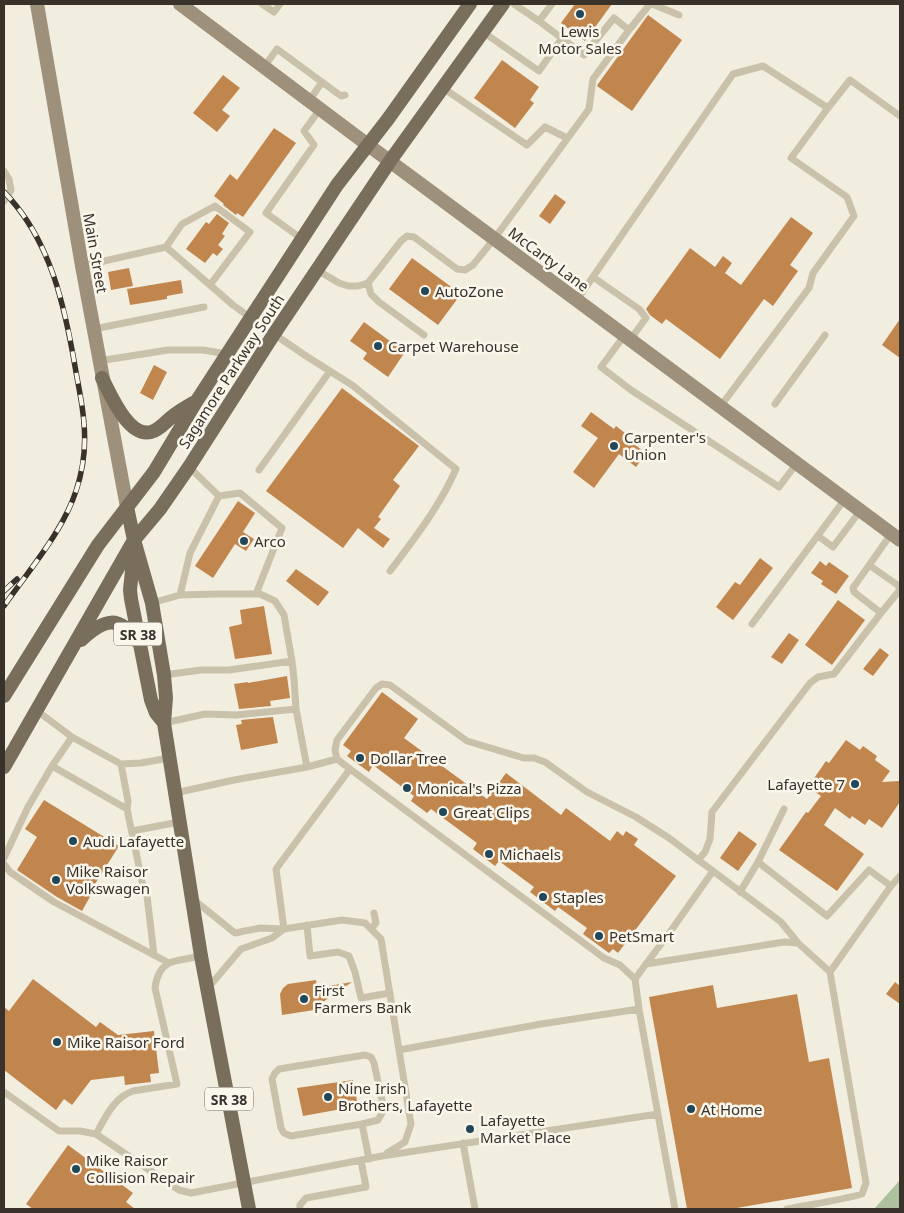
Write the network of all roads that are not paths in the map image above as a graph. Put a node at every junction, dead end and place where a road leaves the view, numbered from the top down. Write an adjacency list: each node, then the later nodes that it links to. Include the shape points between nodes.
1 (37, 4): 30 (main road, Main Street)
2 (180, 4): 15 (main road, McCarty Lane)
3 (262, 4): 4 (lane, via 274,12)
4 (280, 4)
5 (470, 4): 23 (main road, Sagamore Parkway South)
6 (503, 4): 13 (main road, Sagamore Parkway South)
7 (514, 4): 11 (lane)
8 (552, 4): 11 (lane)
9 (651, 4): 10 (lane); 12 (lane)
10 (679, 15)
11 (539, 21): 14 (lane)
12 (629, 30): 14 (lane, via 614,18 584,55); 22 (lane, via 594,80 589,109)
13 (483, 32): 14 (lane, via 539,71); 17 (main road, Sagamore Parkway South)
14 (562, 38)
15 (264, 67): 16 (lane, via 277,49); 19 (main road, McCarty Lane)
16 (322, 82): 18 (lane, via 341,96); 19 (lane)
17 (443, 88): 22 (lane, via 527,145 545,127); 24 (main road, Sagamore Parkway South)
18 (345, 95)
19 (314, 105): 23 (main road, McCarty Lane); 27 (lane, via 304,131 314,145 266,213)
20 (828, 108): 21 (lane, via 850,80); 32 (lane, via 763,66 734,74); 49 (lane, via 791,158 847,197 854,216 812,273 809,288)
21 (900, 116)
22 (567, 138): 28 (lane)
23 (368, 145): 24 (main road, McCarty Lane); 27 (main road, Sagamore Parkway South)
24 (390, 161): 28 (main road, McCarty Lane); 31 (main road, Sagamore Parkway South)
25 (4, 171): 26 (lane, via 11,190)
26 (4, 201)
27 (302, 239): 37 (main road, Sagamore Parkway South)
28 (494, 239): 33 (lane, via 473,266 465,270 457,269 414,237 408,236); 35 (main road, McCarty Lane)
29 (166, 247): 30 (lane); 34 (lane); 34 (lane, via 182,224 214,206 250,232)
30 (82, 266): 38 (main road, Main Street)
31 (317, 270): 33 (lane, via 348,286); 39 (main road, Sagamore Parkway South)
32 (593, 277): 35 (lane); 42 (lane, via 639,309 646,318)
33 (368, 283): 40 (lane, via 371,294 379,302)
34 (210, 285): 37 (lane)
35 (577, 300): 42 (main road, McCarty Lane)
36 (204, 307): 38 (lane)
37 (251, 318): 43 (main road, Sagamore Parkway South)
38 (94, 329): 44 (main road, Main Street)
39 (274, 334): 45 (lane); 51 (main road, Sagamore Parkway South)
40 (424, 335)
41 (826, 335): 48 (lane)
42 (627, 338): 49 (main road, McCarty Lane); 50 (lane, via 601,367 631,390 779,487)
43 (227, 354): 44 (lane, via 168,350); 47 (main road, Sagamore Parkway South)
44 (100, 362): 46 (main road, Main Street)
45 (330, 372): 52 (lane); 61 (lane, via 352,385 456,469 448,487)
46 (102, 378): 47 (main road, via 124,417 134,429 144,433 159,428); 55 (main road, Main Street)
47 (196, 402): 55 (main road, Sagamore Parkway South, via 154,472)
48 (775, 404)
49 (720, 407): 50 (main road, McCarty Lane)
50 (796, 463): 54 (main road, McCarty Lane)
51 (188, 467): 53 (lane); 59 (main road, Sagamore Parkway South)
52 (259, 470)
53 (219, 496): 62 (lane, via 240,493 282,528); 63 (lane, via 190,552)
54 (845, 500): 56 (main road, McCarty Lane); 57 (lane)
55 (127, 507): 59 (main road, SR 38); 71 (main road, Sagamore Parkway South, via 98,544)
56 (860, 511): 57 (lane, via 833,547); 58 (main road, McCarty Lane)
57 (818, 536): 66 (lane)
58 (896, 537): 60 (lane)
59 (134, 540): 64 (main road, SR 38); 67 (main road, SR 38, via 130,590); 68 (main road, Sagamore Parkway South)
60 (869, 565): 65 (lane, via 853,588); 65 (lane, via 899,586 899,591)
61 (390, 571)
62 (256, 594): 63 (lane); 69 (lane, via 275,601 284,615)
63 (180, 595): 64 (lane)
64 (152, 603): 70 (main road, SR 38)
65 (881, 613): 89 (lane, via 834,674 818,677 810,683 712,812 710,839)
66 (752, 624)
67 (140, 645): 68 (main road, via 126,628 111,622 95,628); 74 (main road, SR 38, via 151,700)
68 (71, 649): 73 (main road, Sagamore Parkway South)
69 (292, 661): 70 (lane); 72 (lane)
70 (164, 675): 74 (main road, SR 38)
71 (4, 696)
72 (296, 709): 74 (lane, via 236,715 205,714); 81 (lane)
73 (36, 710): 75 (lane); 80 (main road, Sagamore Parkway South)
74 (164, 723): 76 (main road, SR 38)
75 (72, 736): 78 (lane); 79 (lane)
76 (169, 758): 78 (lane); 83 (main road, SR 38)
77 (337, 759): 81 (lane); 82 (lane); 89 (lane, via 337,740 376,688 382,684 390,685 467,741 545,762 587,792 669,838)
78 (121, 764): 84 (lane)
79 (52, 766): 84 (lane); 88 (lane)
80 (4, 767)
81 (306, 767): 83 (lane)
82 (350, 770): 99 (lane, via 276,869); 107 (lane)
83 (175, 793): 86 (main road, SR 38)
84 (127, 809): 87 (lane)
85 (784, 809): 90 (lane)
86 (180, 822): 87 (lane); 96 (main road, SR 38)
87 (132, 831): 102 (lane, via 147,896)
88 (4, 858)
89 (698, 860): 92 (lane)
90 (758, 862): 94 (lane, via 827,916 869,870); 95 (lane)
91 (4, 864): 102 (lane, via 10,872 54,902)
92 (713, 871): 95 (lane); 105 (lane)
93 (900, 876): 94 (lane)
94 (891, 886): 106 (lane)
95 (740, 892): 101 (lane, via 781,922)
96 (192, 898): 99 (lane, via 235,933 260,928); 103 (main road, SR 38)
97 (374, 913): 100 (lane, via 376,923)
98 (307, 925): 99 (lane); 100 (lane, via 342,920 365,923); 109 (lane, via 310,956 338,952 349,956 361,998)
99 (284, 929): 108 (lane, via 272,938 241,949)
100 (371, 929): 109 (lane, via 381,939)
101 (798, 943): 105 (lane, via 784,942); 106 (lane)
102 (154, 955): 104 (lane)
103 (201, 956): 104 (lane); 108 (main road, SR 38)
104 (169, 963): 117 (lane, via 158,976 155,988 177,1084 126,1093 114,1104)
105 (646, 964): 107 (lane)
106 (830, 972): 127 (lane, via 866,1183 862,1194)
107 (635, 979): 110 (lane)
108 (207, 989): 122 (main road, SR 38)
109 (390, 993): 111 (lane)
110 (639, 1009): 111 (lane); 115 (lane)
111 (399, 1050): 112 (lane)
112 (405, 1087): 114 (lane); 119 (lane, via 411,1124 405,1142)
113 (4, 1092): 117 (lane, via 59,1131)
114 (380, 1092): 116 (lane, via 382,1113 378,1120); 116 (lane, via 374,1063 365,1055 279,1069 275,1073 272,1079 284,1132 291,1136)
115 (658, 1114): 118 (lane); 126 (lane)
116 (362, 1124): 120 (lane)
117 (96, 1134): 122 (lane, via 179,1190 196,1193)
118 (463, 1144): 119 (lane); 125 (lane)
119 (382, 1156): 120 (lane)
120 (369, 1159): 121 (lane)
121 (361, 1160): 122 (lane); 124 (lane, via 366,1187 306,1198)
122 (245, 1183): 123 (main road, SR 38)
123 (249, 1209)
124 (300, 1209)
125 (475, 1209)
126 (676, 1209)
127 (787, 1209)

